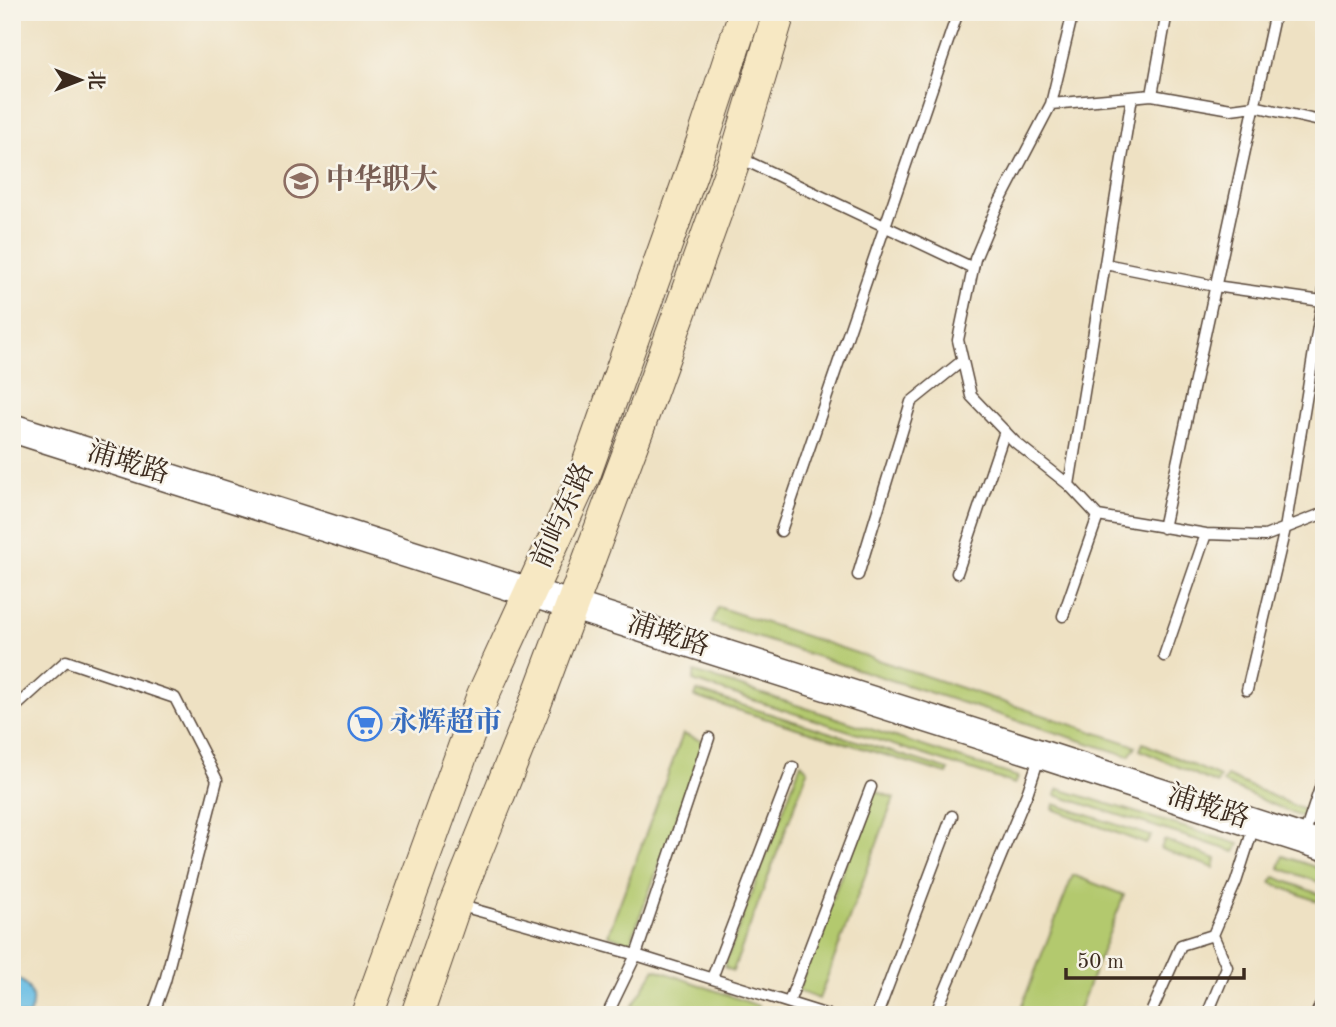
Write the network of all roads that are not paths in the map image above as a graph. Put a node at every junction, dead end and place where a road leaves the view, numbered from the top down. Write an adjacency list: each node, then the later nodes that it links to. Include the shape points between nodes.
1 (745, 12): 30 (main road, 前屿东路, via 585,473)
2 (779, 12): 12 (main road, 前屿东路)
3 (958, 12): 13 (lane)
4 (1073, 12): 9 (lane)
5 (1167, 12): 7 (lane)
6 (1275, 12): 10 (lane)
7 (1152, 95): 8 (lane); 10 (lane, via 1231,109)
8 (1132, 97): 9 (lane); 14 (lane)
9 (1051, 104): 15 (lane, via 995,211)
10 (1254, 106): 11 (lane); 16 (lane)
11 (1324, 122)
12 (736, 156): 13 (lane); 31 (main road, 前屿东路)
13 (885, 226): 15 (lane); 26 (lane)
14 (1105, 264): 16 (lane); 21 (lane)
15 (973, 268): 18 (lane, via 958,340)
16 (1215, 286): 17 (lane); 24 (lane)
17 (1323, 296): 25 (lane)
18 (962, 360): 20 (lane, via 971,396); 29 (lane, via 911,402)
19 (12, 428): 30 (street, 浦墘路)
20 (1005, 431): 21 (lane); 28 (lane)
21 (1069, 485): 23 (lane)
22 (1324, 513): 25 (lane)
23 (1098, 516): 24 (lane); 32 (lane)
24 (1163, 528): 27 (lane)
25 (1285, 529): 27 (lane, via 1265,537); 34 (lane)
26 (781, 531)
27 (1206, 534): 33 (lane)
28 (957, 573)
29 (858, 575)
30 (530, 593): 31 (street, 浦墘路); 51 (main road, 前屿东路, via 483,695)
31 (570, 605): 37 (street, 浦墘路); 44 (main road, 前屿东路)
32 (1063, 616)
33 (1164, 656)
34 (1247, 690)
35 (12, 710): 50 (lane, via 66,661 175,698 217,780)
36 (709, 738): 46 (lane)
37 (1041, 754): 42 (street, 浦墘路); 56 (lane)
38 (793, 768): 47 (lane)
39 (1324, 776): 43 (lane)
40 (871, 787): 49 (lane)
41 (952, 817): 55 (lane)
42 (1255, 824): 43 (street, 浦墘路); 45 (lane, via 1237,882)
43 (1314, 842)
44 (455, 904): 46 (lane); 52 (main road, 前屿东路)
45 (1213, 935): 57 (lane, via 1181,945); 58 (lane, via 1227,967)
46 (636, 954): 47 (lane); 53 (lane)
47 (712, 978): 49 (lane)
48 (1324, 997): 59 (lane)
49 (789, 1002): 54 (lane)
50 (153, 1015)
51 (367, 1015)
52 (416, 1015)
53 (607, 1015)
54 (828, 1015)
55 (877, 1015)
56 (935, 1015)
57 (1150, 1015)
58 (1207, 1015)
59 (1316, 1015)

